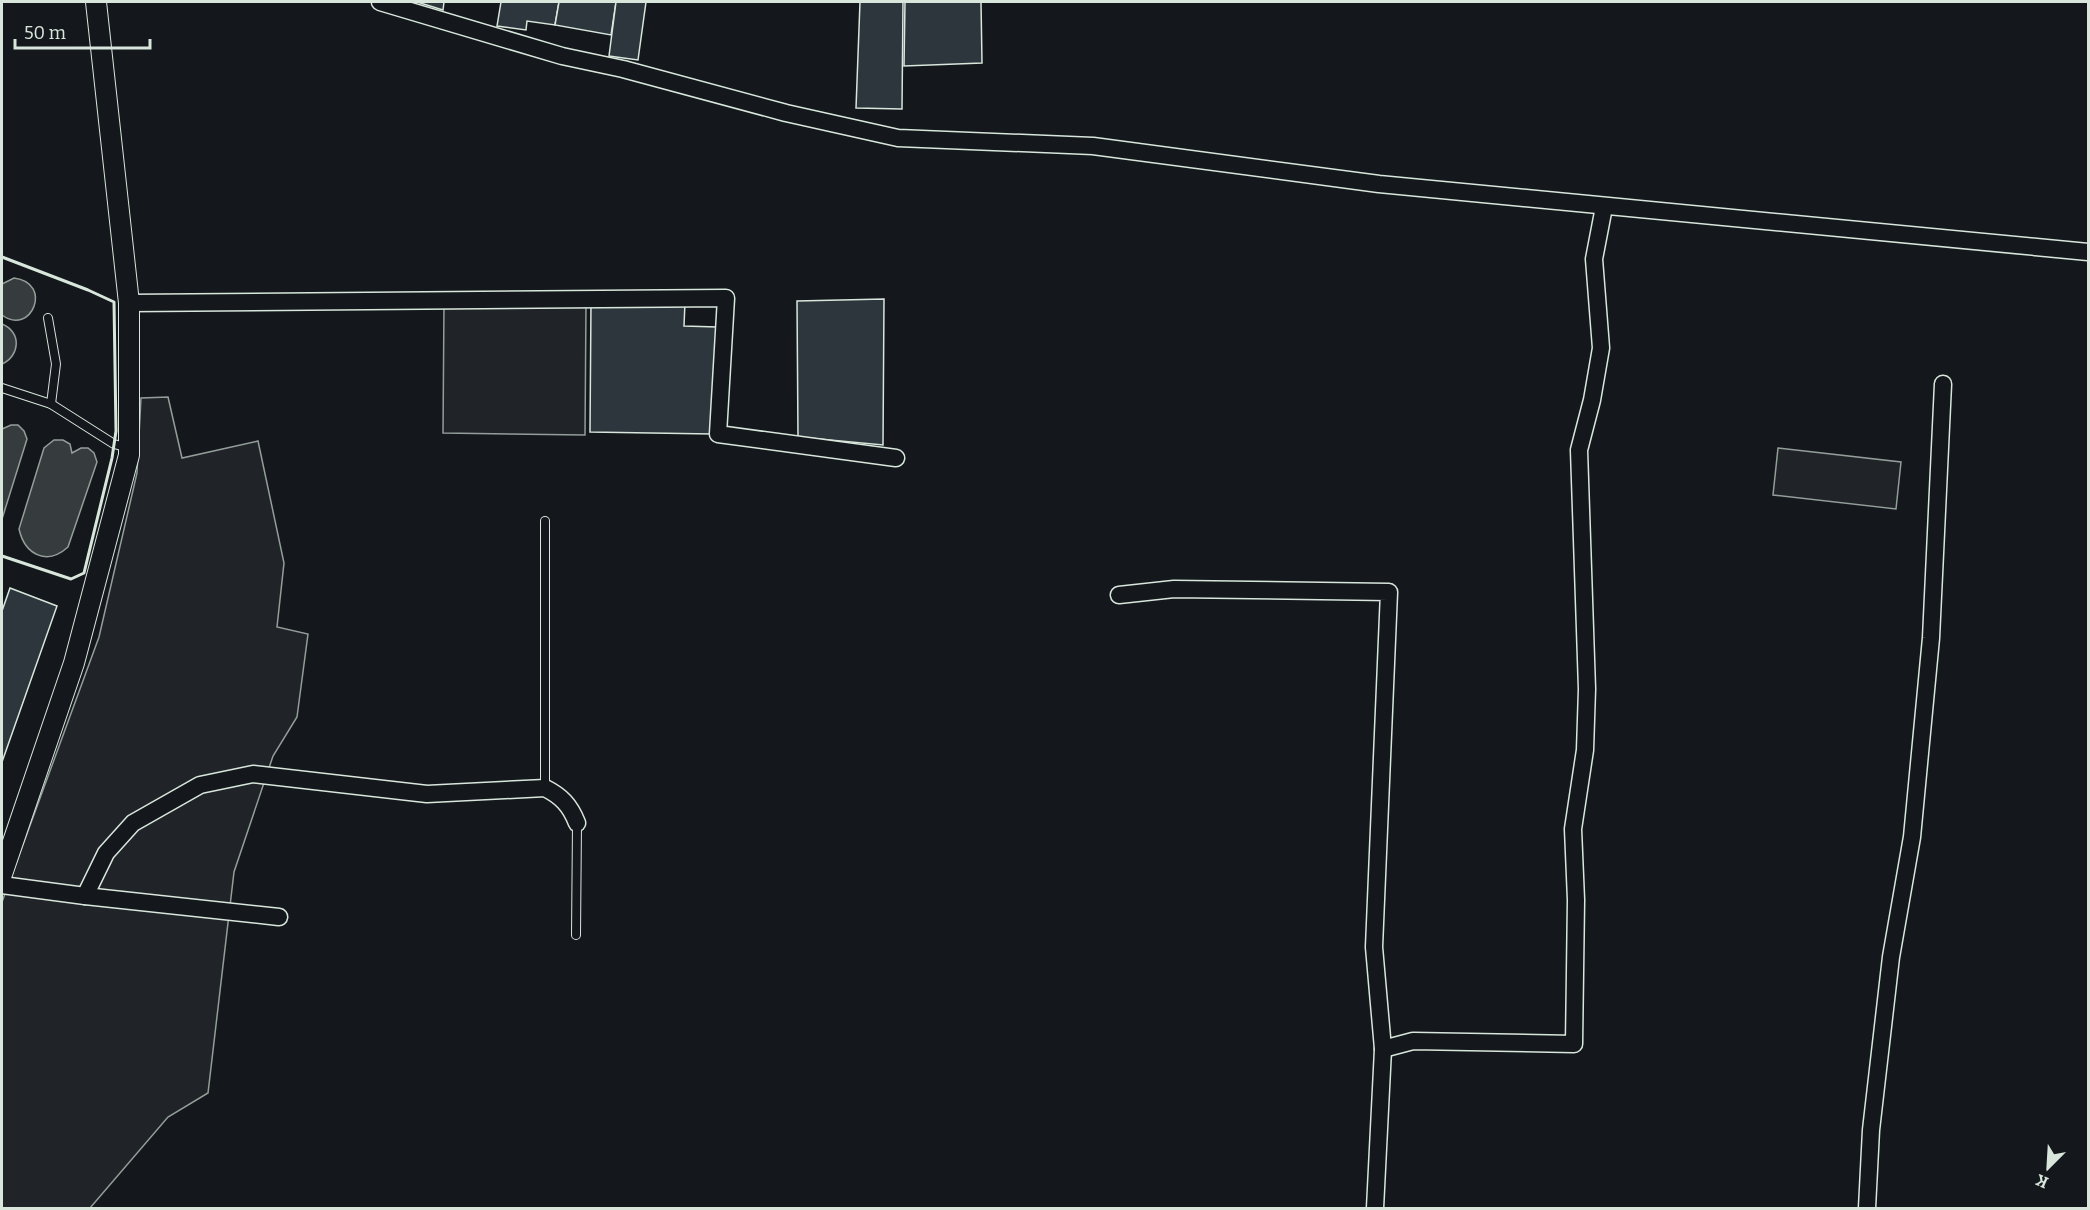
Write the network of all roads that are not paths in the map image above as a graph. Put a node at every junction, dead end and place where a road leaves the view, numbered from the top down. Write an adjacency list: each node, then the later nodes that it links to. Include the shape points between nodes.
1 (96, 2): 5 (street)
2 (380, 2): 3 (street, via 562,57 898,138 1093,146 1379,184)
3 (1604, 207): 4 (street); 21 (street, via 1594,259 1601,348 1579,450 1587,689 1584,750 1573,829 1574,1044 1413,1041)
4 (2088, 252)
5 (129, 303): 10 (street); 11 (street, via 726,298 718,434)
6 (48, 318): 9 (lane, via 56,364)
7 (1943, 384): 23 (street, via 1931,638 1912,837 1891,957 1871,1130)
8 (2, 388): 9 (lane)
9 (51, 404): 10 (lane, via 114,444)
10 (129, 448): 16 (street, via 74,663)
11 (896, 458)
12 (545, 521): 14 (lane)
13 (1119, 595): 21 (street, via 1174,589 1389,592 1374,947)
14 (545, 788): 15 (street, via 572,809); 18 (street, via 427,794 252,774 200,784 133,823 106,853)
15 (577, 823): 20 (lane)
16 (2, 874)
17 (2, 885): 18 (street)
18 (85, 896): 19 (street)
19 (279, 917)
20 (576, 935)
21 (1383, 1049): 22 (street)
22 (1375, 1209)
23 (1867, 1209)

